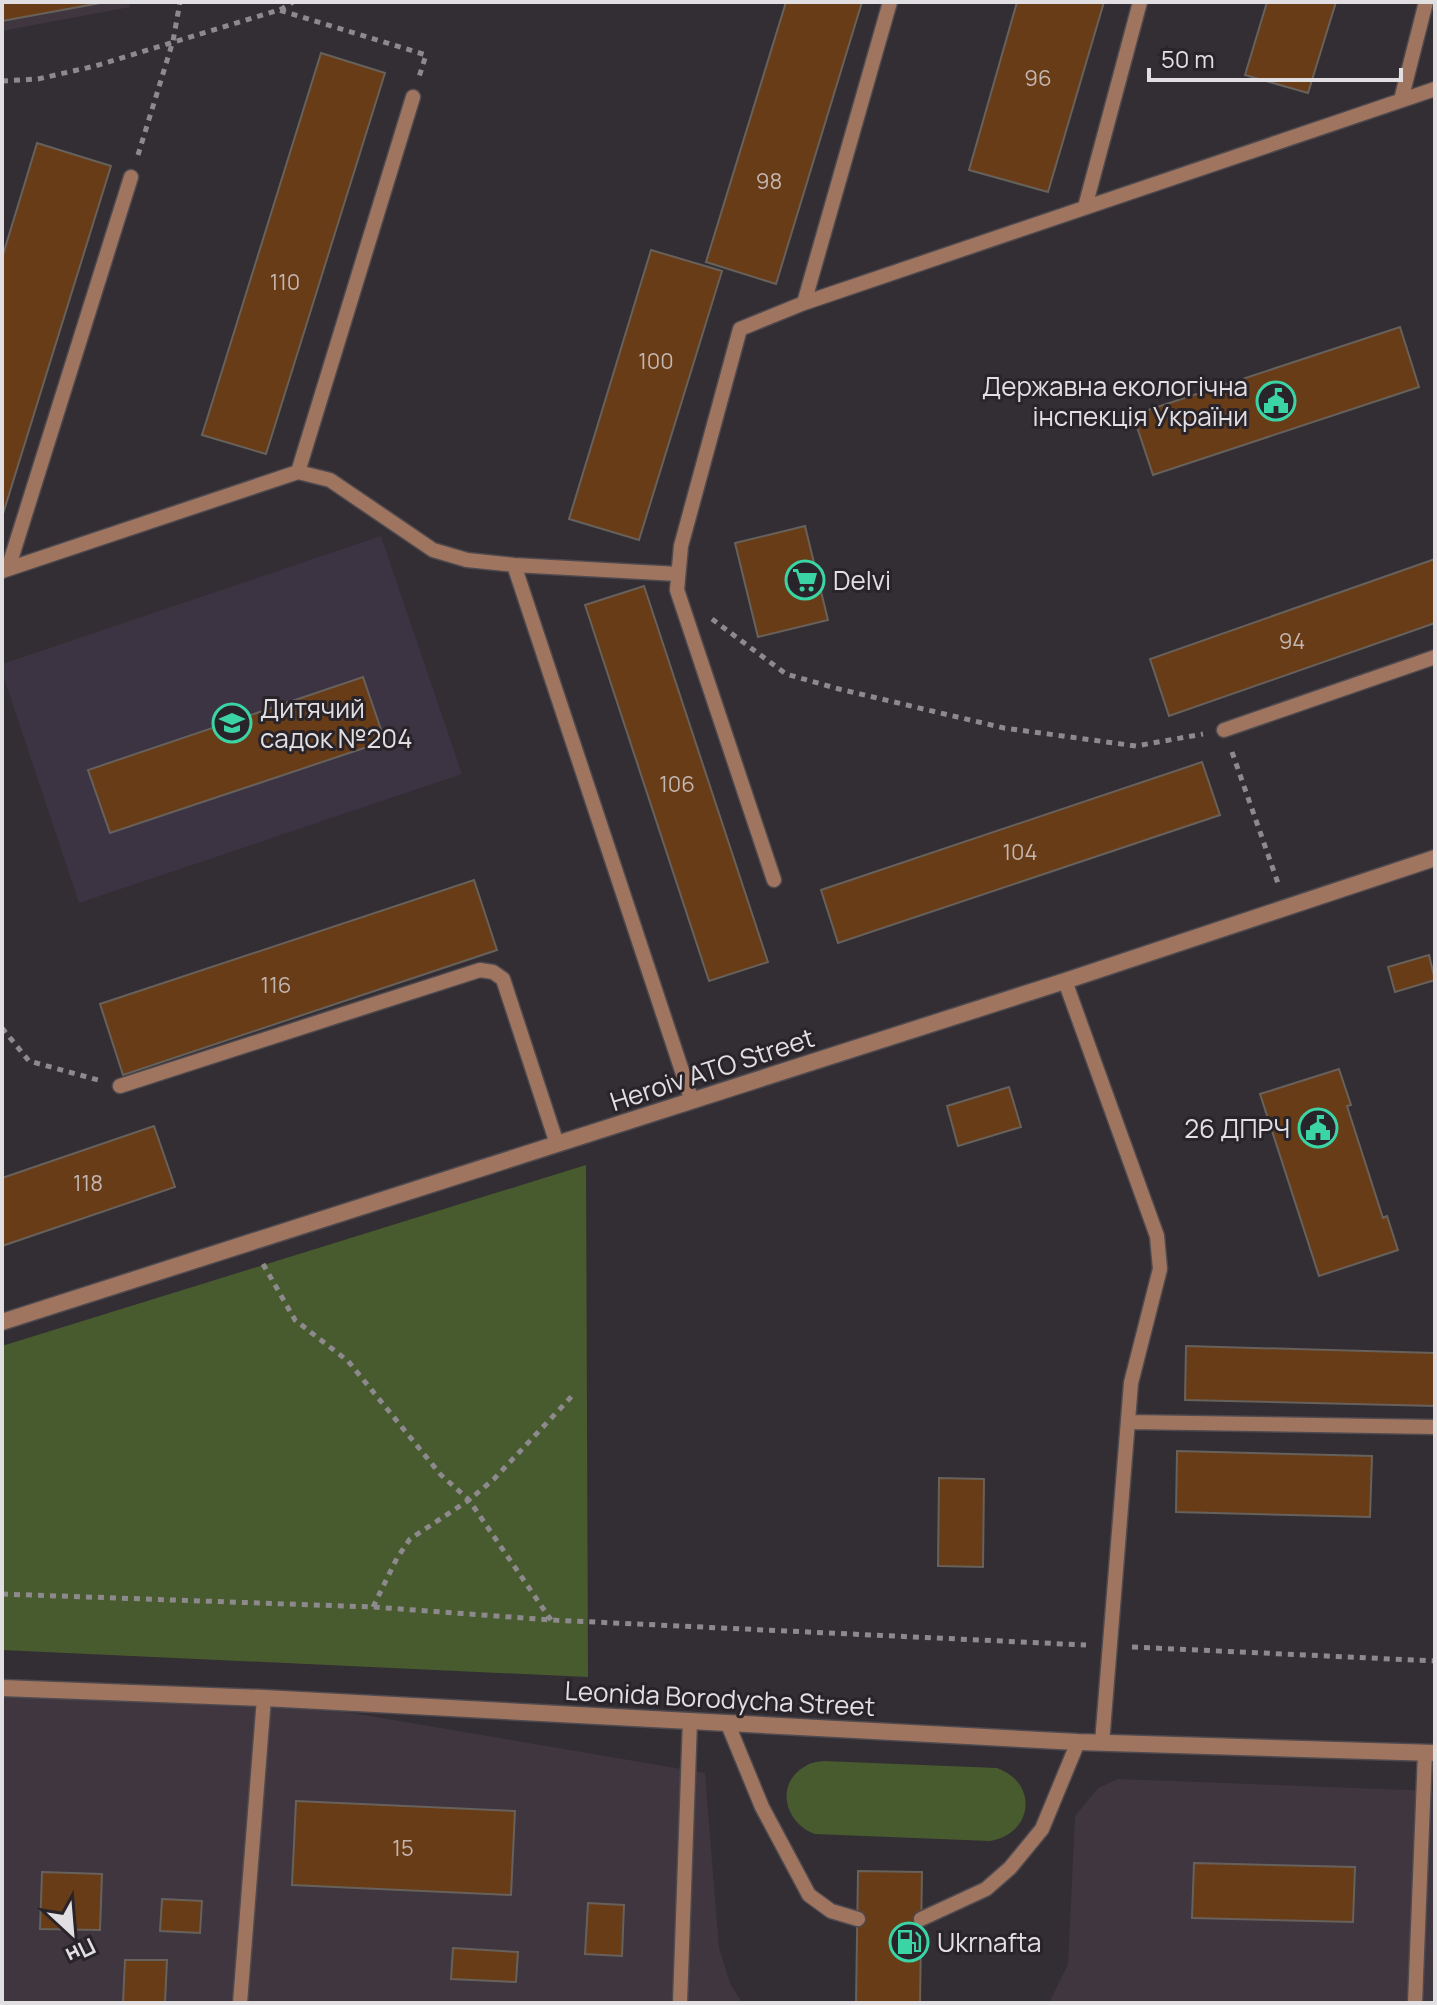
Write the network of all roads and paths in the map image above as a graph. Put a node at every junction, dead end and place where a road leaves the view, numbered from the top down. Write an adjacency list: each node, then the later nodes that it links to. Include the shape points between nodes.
1 (180, 2): 7 (path)
2 (293, 2): 6 (path)
3 (890, 2): 14 (lane)
4 (1140, 2): 13 (lane)
5 (1426, 2): 11 (lane)
6 (279, 10): 7 (path); 10 (path, via 426,55)
7 (173, 41): 8 (path, via 95,66); 12 (path)
8 (2, 81)
9 (1435, 89): 11 (lane)
10 (413, 97): 15 (lane)
11 (1401, 100): 13 (lane)
12 (131, 177): 17 (lane)
13 (1085, 207): 14 (lane)
14 (804, 303): 18 (lane, via 740,329)
15 (298, 472): 16 (lane, via 330,480 433,550); 17 (lane)
16 (514, 565): 18 (lane); 28 (lane)
17 (5, 570)
18 (678, 574): 23 (lane, via 677,590)
19 (711, 618): 21 (path, via 786,674 1004,728 1136,746)
20 (1435, 657): 21 (lane)
21 (1224, 730): 24 (path)
22 (1435, 858): 24 (street, Heroiv ATO Street)
23 (774, 880)
24 (1286, 907): 25 (street, Heroiv ATO Street)
25 (1065, 981): 28 (street, Heroiv ATO Street); 33 (lane, via 1157,1236 1160,1269 1131,1383)
26 (2, 1028): 27 (path, via 29,1061)
27 (120, 1086): 29 (lane, via 480,970 503,979)
28 (692, 1101): 29 (street, Heroiv ATO Street)
29 (557, 1144): 30 (street, Heroiv ATO Street)
30 (252, 1242): 31 (street, Heroiv ATO Street); 35 (path, via 295,1320 348,1361 441,1475)
31 (2, 1322)
32 (572, 1396): 35 (path)
33 (1128, 1422): 34 (lane); 39 (lane)
34 (1435, 1427)
35 (469, 1500): 37 (path, via 410,1539); 38 (path)
36 (2, 1594): 37 (path)
37 (373, 1607): 38 (path)
38 (551, 1620): 39 (path)
39 (1110, 1646): 40 (path); 46 (lane)
40 (1435, 1661)
41 (2, 1688): 42 (street, Leonida Borodycha Street)
42 (264, 1698): 43 (street, Leonida Borodycha Street); 50 (lane)
43 (690, 1720): 44 (street, Leonida Borodycha Street); 51 (lane)
44 (727, 1722): 45 (street, Leonida Borodycha Street); 48 (lane, via 762,1807 809,1895 831,1911)
45 (1078, 1742): 46 (street, Leonida Borodycha Street); 49 (lane, via 1042,1829 1010,1868 986,1889)
46 (1102, 1743): 47 (street, Leonida Borodycha Street)
47 (1430, 1753): 52 (lane)
48 (858, 1919)
49 (921, 1919)
50 (240, 2003)
51 (680, 2003)
52 (1415, 2003)

